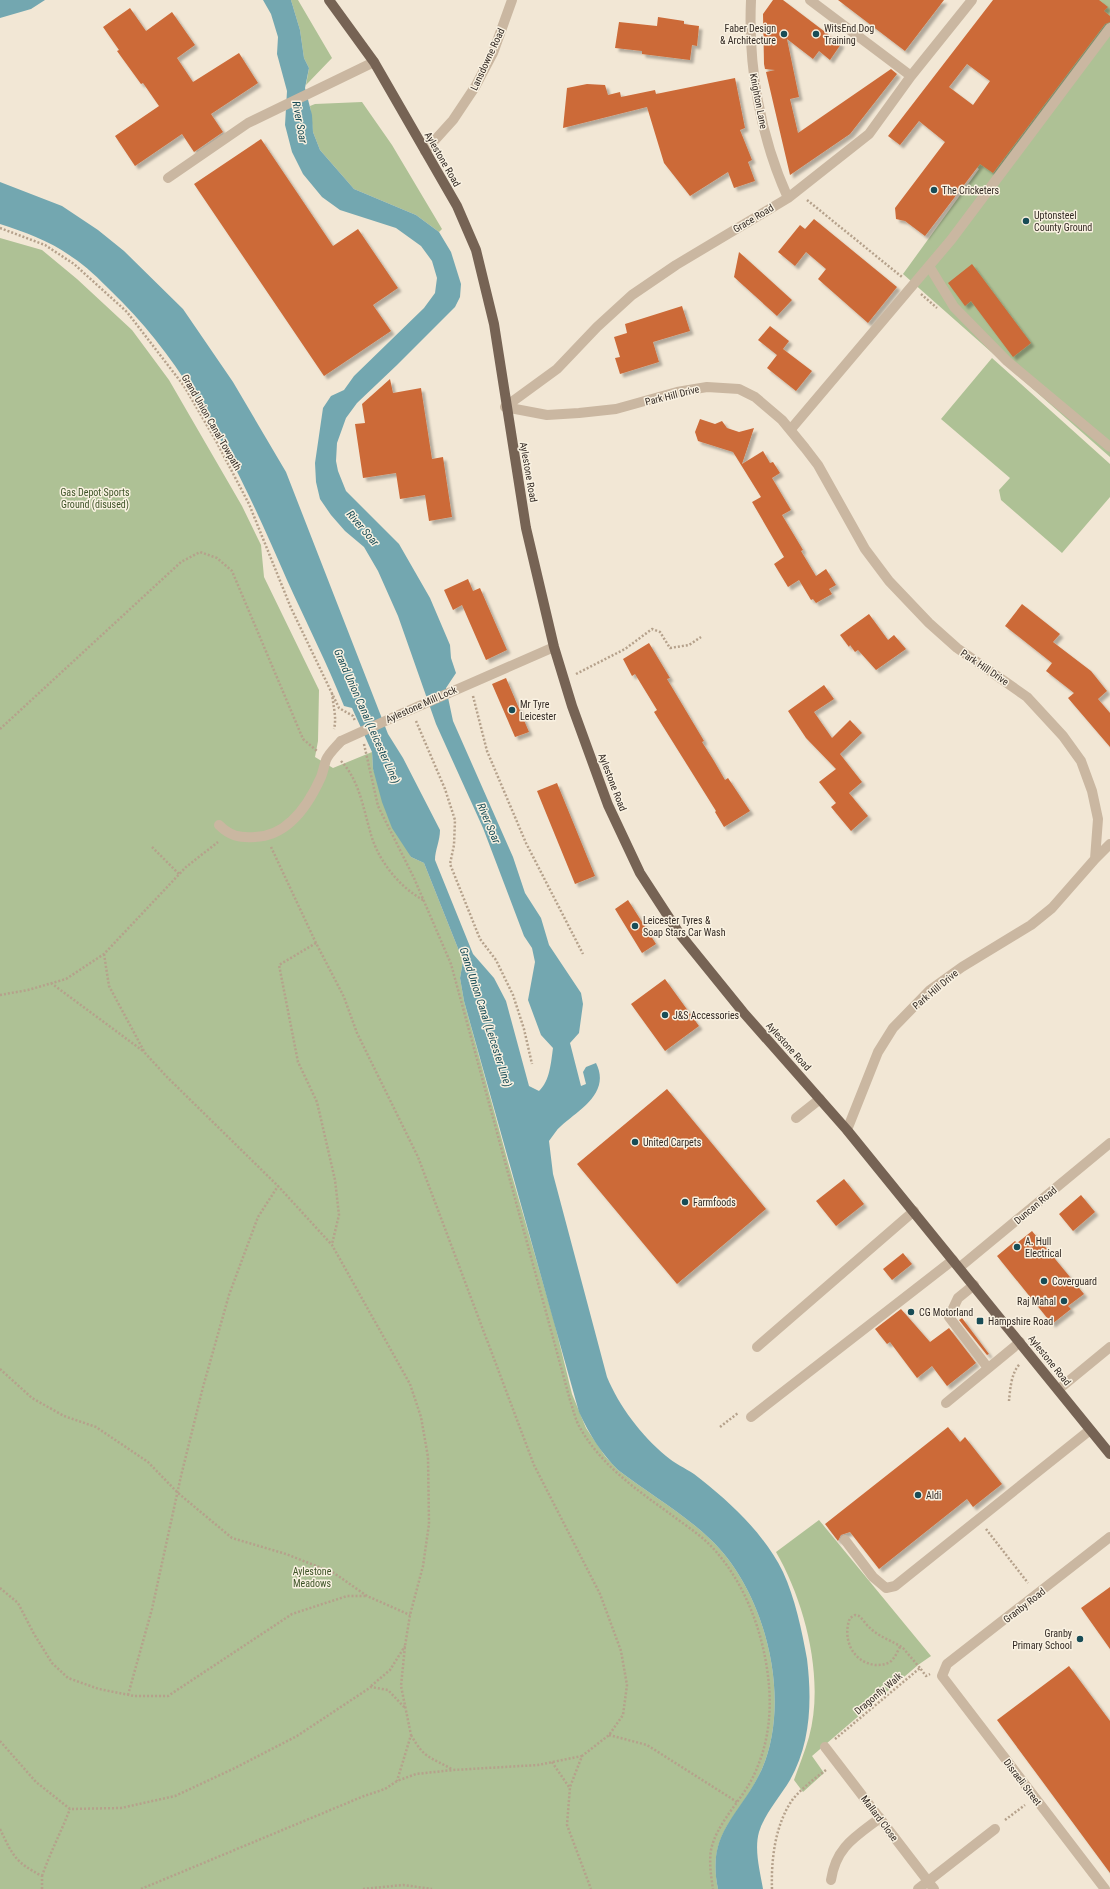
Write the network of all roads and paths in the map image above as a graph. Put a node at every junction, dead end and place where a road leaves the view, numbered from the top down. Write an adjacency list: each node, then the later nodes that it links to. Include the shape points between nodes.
1 (329, 0): 7 (main road, Aylestone Road)
2 (512, 0): 9 (street, Lansdowne Road, via 493,53 475,87 454,120)
3 (751, 0): 11 (street, Knighton Lane, via 751,61 759,109 776,171)
4 (810, 0): 8 (street)
5 (972, 0): 8 (street, Grace Road)
6 (1110, 28): 13 (street)
7 (374, 62): 9 (main road, Aylestone Road); 10 (street, via 248,123)
8 (911, 76): 11 (street, Grace Road, via 869,134)
9 (425, 151): 14 (main road, Aylestone Road, via 457,206 476,250 494,324)
10 (168, 178)
11 (788, 198): 14 (street, Grace Road, via 632,294 557,369)
12 (0, 228): 21 (path, Grand Union Canal Towpath, via 45,245 74,264 127,312 180,380 249,504 291,608)
13 (929, 266): 15 (street); 16 (street, via 954,307 1007,361)
14 (505, 407): 15 (street, Park Hill Drive, via 547,415 579,413 616,409 677,392 723,387 739,389 755,397); 18 (main road, Aylestone Road, via 526,528)
15 (791, 429): 32 (street, Park Hill Drive, via 818,465 865,549 889,581 957,648 1027,697 1063,736 1081,761 1092,791 1098,820)
16 (1110, 447)
17 (700, 637): 19 (path, via 689,645 670,648 660,632 652,630 625,649)
18 (554, 647): 20 (street, Aylestone Mill Lock); 42 (main road, Aylestone Road, via 572,706 608,805 640,872 679,933 743,1012)
19 (582, 672)
20 (470, 682): 22 (street, Aylestone Mill Lock); 37 (path, via 487,751 526,843)
21 (332, 691): 23 (path, Grand Union Canal Towpath, via 339,708 353,716); 26 (path, via 332,706 336,718)
22 (416, 707): 26 (street, Aylestone Mill Lock, bridge, via 341,741); 41 (path, via 455,820 450,864 480,939 496,960 513,995)
23 (356, 722)
24 (0, 729): 26 (path, via 181,562 200,552 217,558 232,571 303,739)
25 (363, 741): 34 (path, via 378,806)
26 (329, 755): 29 (street, Aylestone Mill Lock, via 304,809 289,825); 34 (path, via 345,766 356,785 375,847 382,860 403,885)
27 (219, 825): 28 (street)
28 (228, 834): 29 (street, Aylestone Mill Lock, via 245,838); 33 (path)
29 (267, 837): 35 (path)
30 (1110, 844): 32 (street)
31 (152, 847): 33 (path)
32 (1095, 859): 44 (street, Park Hill Drive, via 1052,908 1031,925 962,967 930,990 893,1028 878,1052)
33 (180, 874): 36 (path)
34 (424, 901): 89 (path, via 451,964 568,1393 579,1425 607,1465 709,1544 729,1568 746,1596 756,1624 771,1692 770,1724 763,1752 752,1778)
35 (316, 943): 48 (path, via 279,965 298,1062 317,1102 335,1180 339,1215); 79 (path, via 344,996 357,1033 418,1157 534,1465 600,1594 621,1650 627,1685 622,1715)
36 (104, 954): 38 (path, via 66,979); 40 (path, via 109,986)
37 (583, 954)
38 (51, 983): 39 (path); 40 (path)
39 (0, 995)
40 (145, 1053): 46 (path)
41 (532, 1064)
42 (820, 1099): 43 (street); 44 (main road, Aylestone Road)
43 (796, 1118)
44 (847, 1130): 47 (main road, Aylestone Road)
45 (1110, 1143): 49 (street, Duncan Road)
46 (278, 1186): 48 (path); 63 (path, via 258,1217 229,1295 203,1387)
47 (914, 1211): 49 (main road, Aylestone Road); 52 (street)
48 (332, 1245): 70 (path, via 410,1384 421,1417 428,1457 429,1524 423,1566)
49 (956, 1264): 50 (main road, Aylestone Road); 60 (street, Duncan Road)
50 (974, 1285): 51 (main road, Aylestone Road); 55 (street, via 958,1298 949,1317)
51 (1020, 1342): 54 (main road, Aylestone Road); 55 (street)
52 (757, 1347)
53 (1110, 1347): 57 (street)
54 (1031, 1355): 57 (main road, Aylestone Road); 58 (path, via 1017,1367)
55 (988, 1368): 59 (street)
56 (0, 1369): 63 (path, via 32,1398 64,1416 96,1427 148,1462)
57 (1059, 1390): 61 (main road, Aylestone Road)
58 (1009, 1401)
59 (946, 1403)
60 (751, 1417)
61 (1090, 1430): 62 (main road, Aylestone Road); 64 (street)
62 (1110, 1454)
63 (178, 1493): 69 (path, via 232,1538 286,1554 334,1573); 76 (path, via 152,1609)
64 (978, 1520): 66 (street, via 895,1586 886,1588 873,1577); 68 (path)
65 (1110, 1537): 68 (street, Granby Road)
66 (845, 1540)
67 (0, 1588): 76 (path, via 18,1603 52,1663 68,1678 99,1689)
68 (1037, 1595): 74 (street, Granby Road, via 948,1664)
69 (367, 1596): 70 (path); 76 (path, via 347,1596 292,1614 168,1696)
70 (410, 1615): 71 (path)
71 (405, 1646): 75 (path, via 390,1670); 77 (path, via 402,1686)
72 (900, 1647): 72 (path, via 869,1628 859,1616 850,1618 848,1641 851,1649 862,1661 883,1665 894,1658); 73 (path)
73 (920, 1668): 74 (path, via 926,1676 932,1673); 81 (path, Dragonfly Walk)
74 (942, 1676): 88 (street, Disraeli Street)
75 (371, 1687): 77 (path, via 388,1690); 90 (path, via 297,1736 175,1796 120,1808)
76 (128, 1695)
77 (406, 1708): 78 (path)
78 (411, 1735): 85 (path, via 420,1750 434,1761); 86 (path)
79 (609, 1735): 82 (path); 89 (path, via 647,1744)
80 (0, 1741): 90 (path, via 36,1782)
81 (825, 1747): 83 (street, Mallard Close)
82 (582, 1756): 84 (path); 87 (path)
83 (836, 1761): 91 (street, Mallard Close); 104 (path, via 803,1788 787,1811 773,1857)
84 (552, 1762): 85 (path); 87 (path)
85 (453, 1770): 86 (path, via 416,1774)
86 (397, 1781): 99 (path, via 385,1789)
87 (570, 1787): 102 (path, via 567,1824)
88 (1034, 1797): 93 (path); 106 (street, Disraeli Street)
89 (737, 1802): 103 (path, via 711,1849 710,1870)
90 (70, 1809): 94 (path)
91 (880, 1818): 95 (street, via 839,1854); 96 (street, Mallard Close)
92 (0, 1829): 94 (path, via 10,1850 23,1866)
93 (995, 1829): 96 (street)
94 (42, 1876): 98 (path)
95 (831, 1880)
96 (931, 1885): 105 (street)
97 (403, 1887): 100 (path); 101 (path)
98 (42, 1889)
99 (141, 1889)
100 (363, 1889)
101 (432, 1889)
102 (591, 1889)
103 (713, 1889)
104 (772, 1889)
105 (918, 1889)
106 (1105, 1889)

